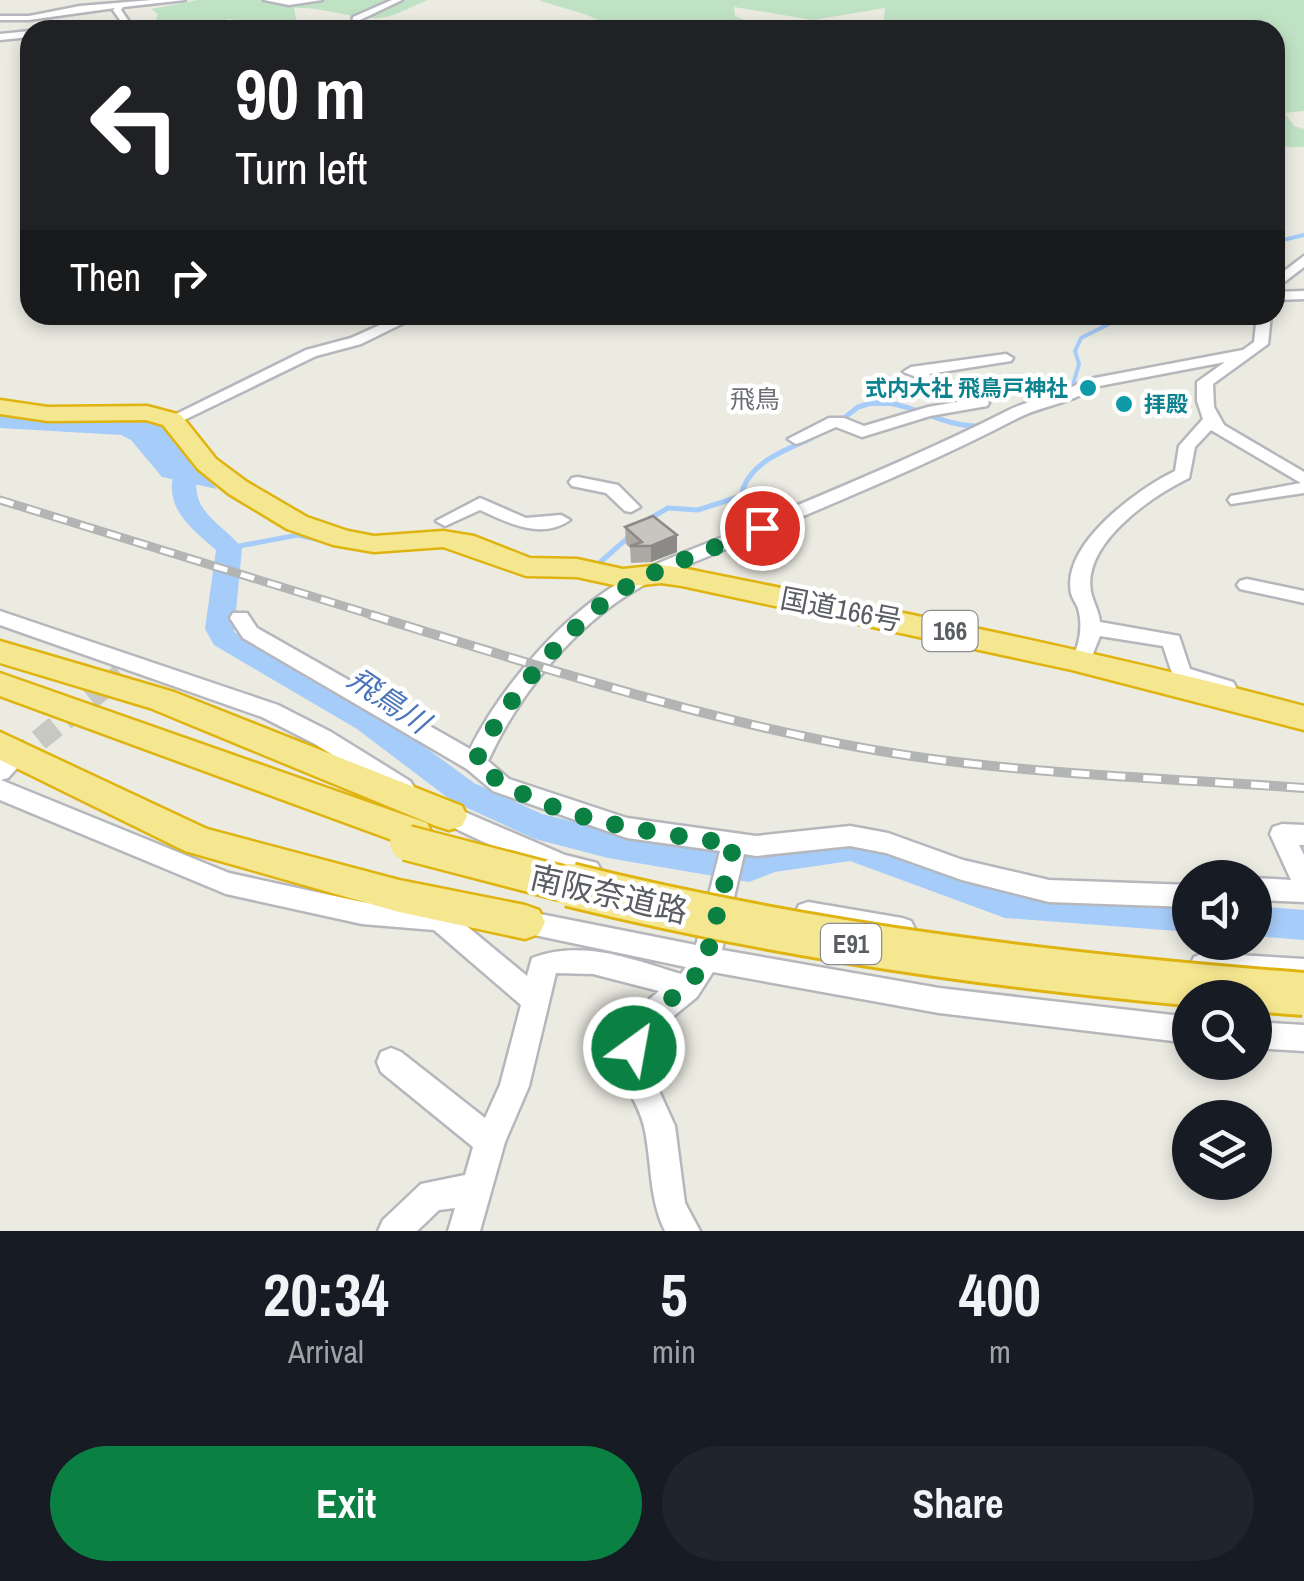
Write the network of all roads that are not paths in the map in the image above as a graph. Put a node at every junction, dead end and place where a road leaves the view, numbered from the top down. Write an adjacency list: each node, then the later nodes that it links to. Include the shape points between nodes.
1 (181, 0): 5 (street)
2 (268, 0): 3 (street)
3 (318, 0)
4 (398, 0): 7 (street)
5 (126, 4): 6 (street)
6 (0, 18)
7 (356, 20)
8 (1304, 260): 9 (street)
9 (1285, 276)
10 (391, 325): 16 (street, via 311,354)
11 (1263, 325): 12 (street, via 1260,344)
12 (1248, 353): 15 (street, via 1089,383 1073,395); 17 (street, via 1205,382)
13 (1006, 358): 15 (street, via 913,372 936,390 972,396)
14 (0, 407): 16 (highway, via 48,414 147,413)
15 (996, 414): 18 (street, via 922,414 862,432 842,421); 26 (street)
16 (172, 420): 26 (highway, 国道166号 / 166, via 238,488 317,532 374,544 454,540 526,567)
17 (1210, 421): 19 (street); 31 (street, via 1187,446 1183,474 1154,487 1122,514 1086,560 1081,593)
18 (796, 439)
19 (1304, 479)
20 (578, 482): 23 (street, via 612,489)
21 (1304, 488): 22 (street)
22 (1237, 500)
23 (631, 507)
24 (561, 520): 25 (street, via 524,524 480,504)
25 (445, 521)
26 (651, 576): 33 (highway, 国道166号 / 166, via 844,608); 37 (street, via 616,594 547,657 486,736)
27 (1247, 585): 28 (street)
28 (1304, 598)
29 (0, 618): 39 (street, via 129,668 270,710 323,738)
30 (240, 618): 37 (street, via 250,633)
31 (1090, 627): 33 (street); 35 (street, via 1172,641 1181,674 1242,694)
32 (0, 652): 39 (highway, via 162,700)
33 (1081, 661): 35 (highway, 国道166号 / 166)
34 (0, 688): 39 (highway, 南阪奈道路 / E91, via 169,758)
35 (1243, 701): 36 (highway, 国道166号 / 166)
36 (1304, 718)
37 (475, 763): 41 (street, via 501,785 627,828)
38 (2, 768): 47 (street, via 29,804 226,883 362,913); 48 (highway, via 198,842)
39 (423, 831): 45 (street); 52 (highway, 南阪奈道路 / E91, via 559,874 792,924 991,954); 54 (highway, 南阪奈道路 / E91, bridge, via 555,882 826,940 992,965)
40 (1304, 835): 42 (street, via 1282,834)
41 (734, 845): 45 (street); 46 (street, via 850,836 1048,892)
42 (1304, 880)
43 (1272, 890): 44 (street)
44 (1304, 891)
45 (721, 892): 50 (street); 51 (street, via 1014,946)
46 (1172, 895)
47 (440, 919): 49 (street); 55 (street)
48 (525, 922): 49 (street)
49 (597, 937): 50 (street)
50 (706, 960): 53 (street); 56 (street, via 1066,1020)
51 (1304, 971)
52 (1304, 984)
53 (687, 988): 55 (street, via 557,958 542,966); 64 (street, via 654,1010 634,1048 636,1074 661,1135 672,1216)
54 (1304, 994)
55 (535, 1000): 60 (street, via 514,1086)
56 (1172, 1029)
57 (1272, 1036): 58 (street)
58 (1304, 1038)
59 (391, 1062): 60 (street)
60 (490, 1140): 61 (street)
61 (477, 1189): 62 (street, via 432,1195); 63 (street)
62 (394, 1231)
63 (464, 1231)
64 (684, 1231)

